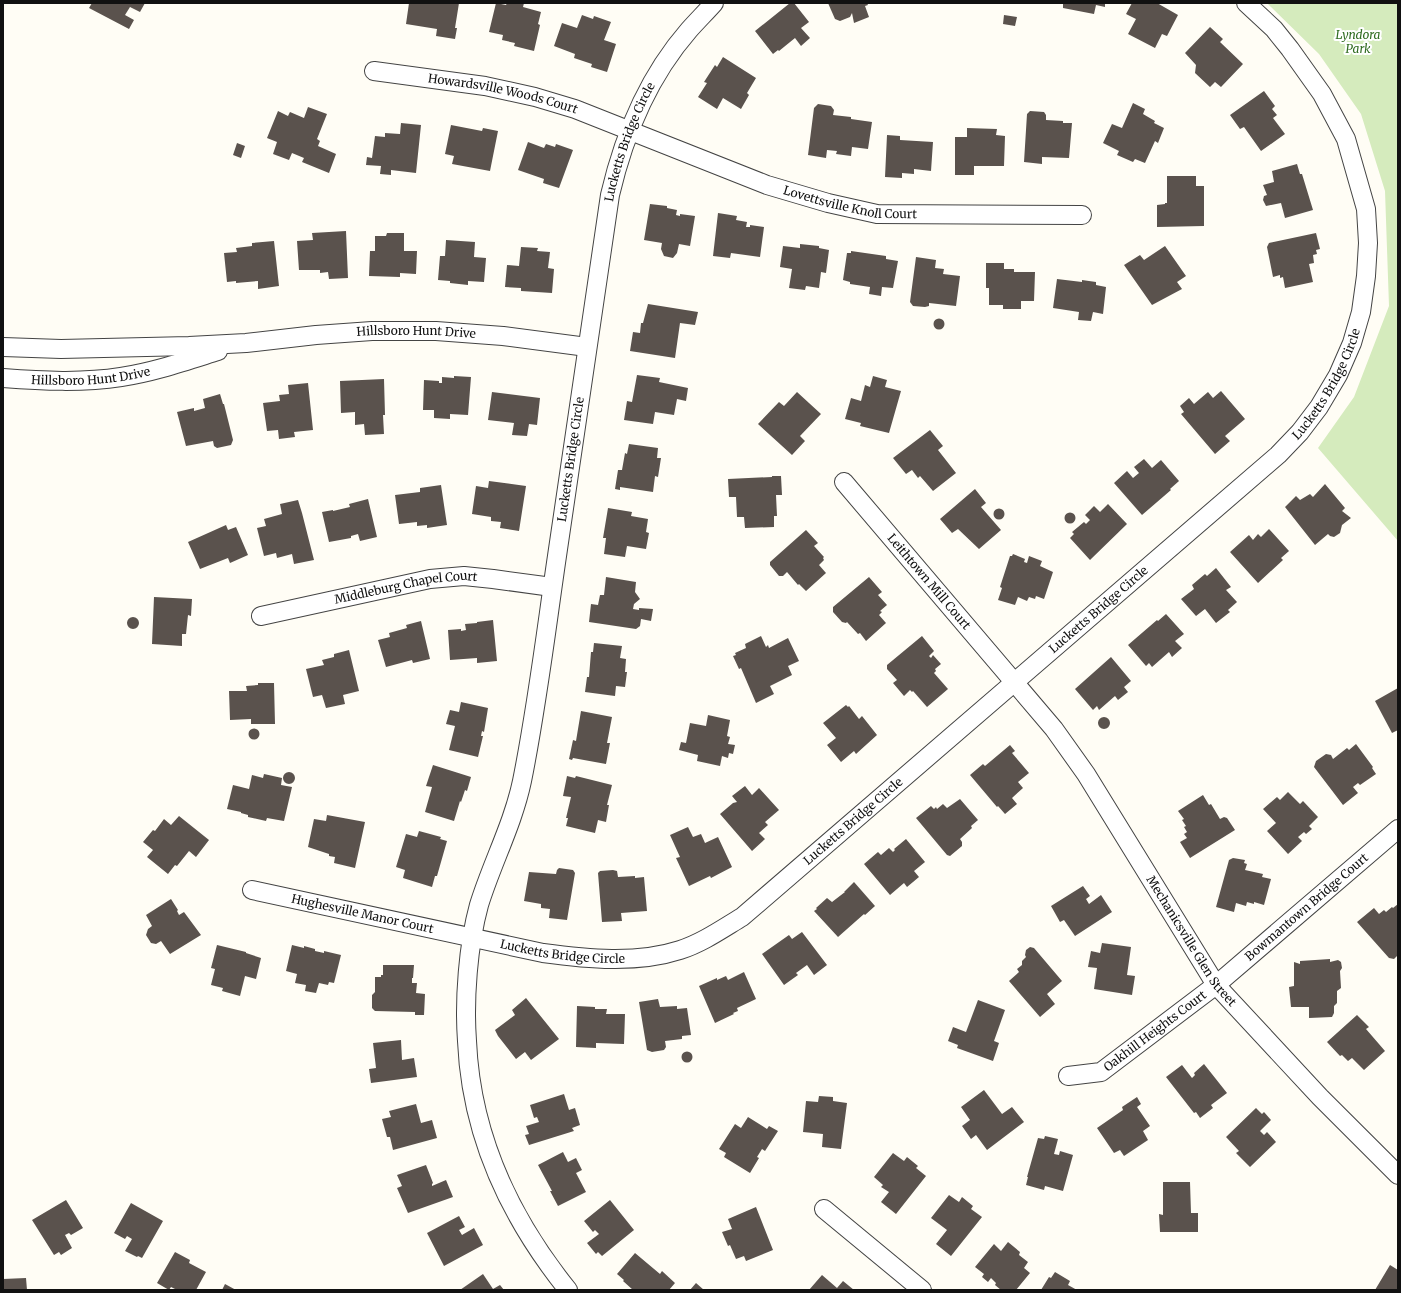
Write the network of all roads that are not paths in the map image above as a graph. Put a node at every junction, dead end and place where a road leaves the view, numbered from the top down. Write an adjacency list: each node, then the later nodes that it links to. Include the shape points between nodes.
1 (714, 3): 4 (street, Lucketts Bridge Circle, via 688,31 664,63 644,96)
2 (1246, 3): 13 (street, Lucketts Bridge Circle, via 1274,29 1304,66 1346,139 1366,209 1368,243 1361,312 1352,343 1338,375 1319,407 1278,455)
3 (374, 71): 4 (street, Howardsville Woods Court, via 485,86 535,97)
4 (629, 130): 5 (street, Lovettsville Knoll Court, via 767,185 877,214); 8 (street, Lucketts Bridge Circle, via 610,194)
5 (1082, 215)
6 (246, 343): 7 (street, Hillsboro Hunt Drive, via 61,350); 8 (street, Hillsboro Hunt Drive, via 316,334 436,331 503,336); 9 (street, Hillsboro Hunt Drive, via 121,377 42,381)
7 (3, 346)
8 (587, 347): 11 (street, Lucketts Bridge Circle)
9 (3, 378)
10 (844, 482): 13 (street, Leithtown Mill Court)
11 (552, 587): 12 (street, Middleburg Chapel Court, via 464,576 430,579); 16 (street, Lucketts Bridge Circle, via 522,784 479,906)
12 (261, 616)
13 (1015, 682): 16 (street, Lucketts Bridge Circle, via 742,917 712,936 680,950 628,958 575,957 543,953); 17 (street, Mechanicsville Glen Street, via 1054,729 1086,774)
14 (1398, 829): 17 (street, Bowmantown Bridge Court)
15 (252, 890): 16 (street, Hughesville Manor Court)
16 (472, 937): 21 (street, Lucketts Bridge Circle, via 466,992 466,1041 471,1087 479,1118 492,1162 505,1193 547,1264)
17 (1216, 985): 18 (street, Oakhill Heights Court, via 1101,1072); 19 (street, Mechanicsville Glen Street, via 1320,1097)
18 (1068, 1076)
19 (1398, 1175)
20 (824, 1209): 22 (street)
21 (568, 1290)
22 (922, 1290)

